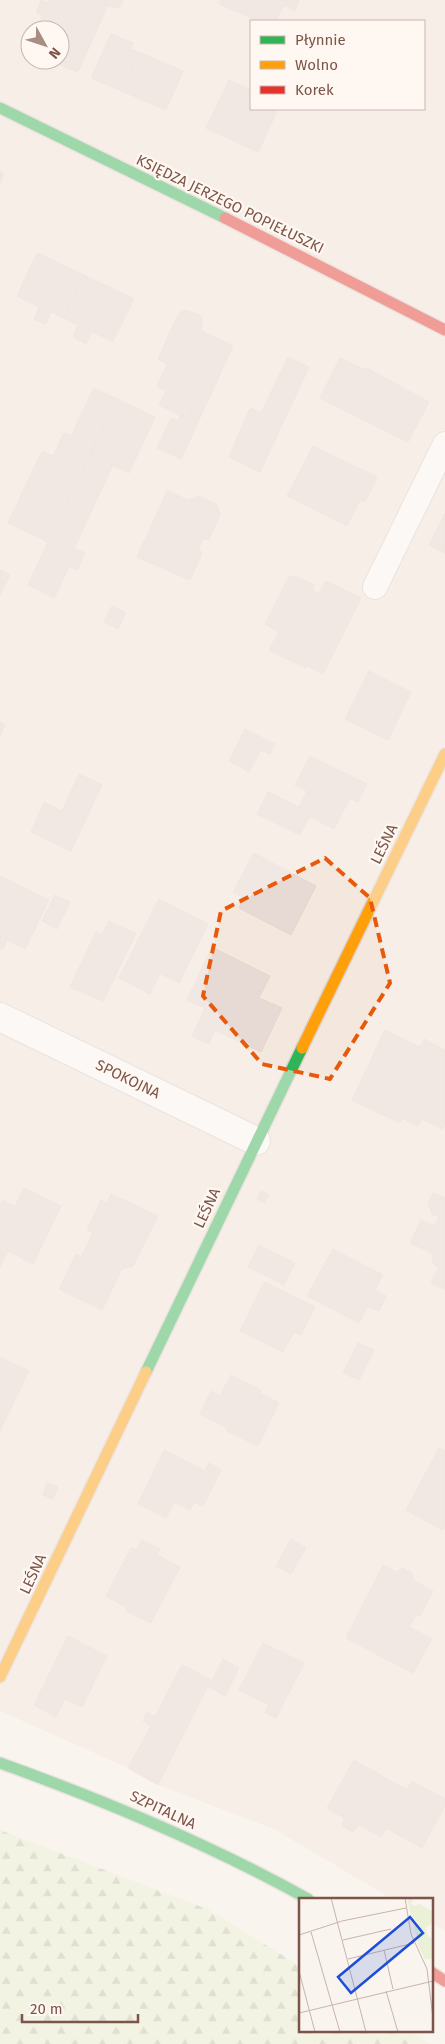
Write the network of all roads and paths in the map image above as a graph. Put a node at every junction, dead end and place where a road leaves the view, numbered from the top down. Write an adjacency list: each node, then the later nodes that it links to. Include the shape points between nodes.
1 (0, 108): 2 (street, KSIĘDZA JERZEGO POPIEŁUSZKI, via 299,254)
2 (445, 330)
3 (445, 444): 4 (lane)
4 (375, 587)
5 (445, 754): 7 (street, LEŚNA)
6 (0, 1017): 7 (street, SPOKOJNA)
7 (256, 1140): 8 (street, LEŚNA)
8 (0, 1677)
9 (0, 1763): 10 (street, SZPITALNA, via 77,1789 142,1816)
10 (306, 1898)
11 (432, 1973): 12 (street)
12 (445, 1981)

